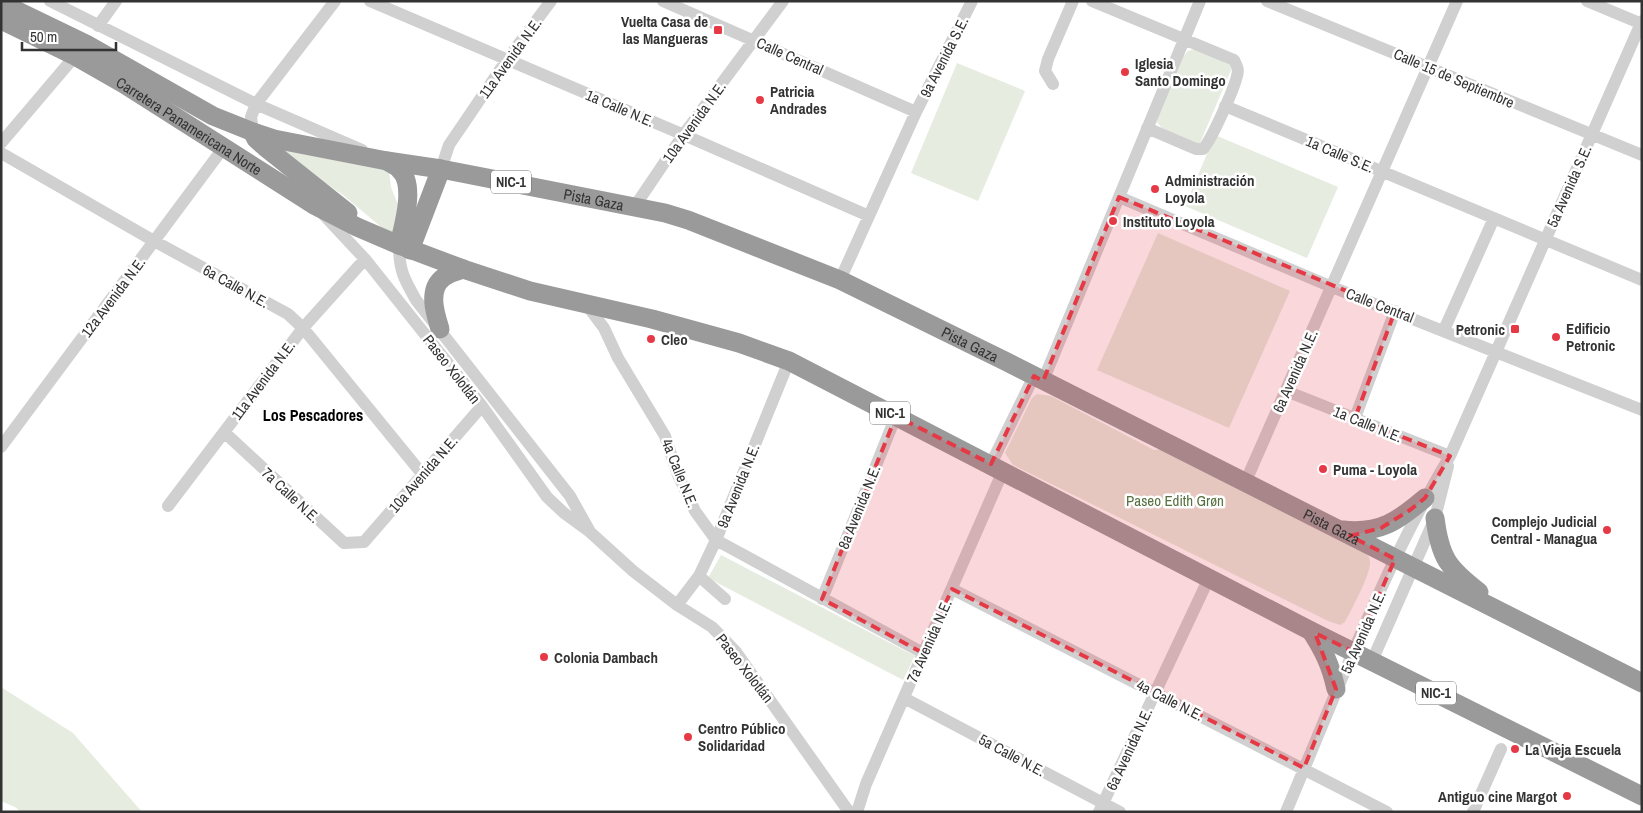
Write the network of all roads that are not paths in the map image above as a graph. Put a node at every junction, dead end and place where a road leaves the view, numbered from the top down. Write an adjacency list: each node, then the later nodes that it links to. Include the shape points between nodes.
1 (50, 1): 18 (street)
2 (116, 1): 18 (street)
3 (335, 1): 25 (street)
4 (370, 1): 22 (street, 1a Calle N.E.)
5 (551, 1): 22 (street, 11a Avenida N.E.)
6 (663, 1): 19 (street, Calle Central)
7 (782, 1): 19 (street, 10a Avenida N.E.)
8 (972, 1): 27 (street, 9a Avenida S.E.)
9 (1073, 1): 24 (street, via 1046,65 1045,71)
10 (1092, 1): 20 (street)
11 (1200, 1): 20 (street, 7a Avenida N.E.)
12 (1267, 1): 23 (street, Calle 15 de Septiembre)
13 (1457, 1): 23 (street, 6a Avenida N.E.)
14 (1587, 1): 17 (street)
15 (1, 3): 29 (highway, Carretera Panamericana Norte / NIC-1, via 86,44 213,116)
16 (1, 20): 21 (highway, Carretera Panamericana Norte / NIC-1)
17 (1641, 23): 31 (street, 5a Avenida S.E.)
18 (98, 26): 25 (street)
19 (754, 40): 27 (street, Calle Central); 30 (street, 10a Avenida N.E.)
20 (1184, 40): 26 (street, via 1234,60 1237,76); 28 (street, 7a Avenida N.E.)
21 (75, 56): 32 (street); 33 (highway, Carretera Panamericana Norte / NIC-1)
22 (506, 61): 30 (street, 1a Calle N.E.); 37 (street, 11a Avenida N.E., via 449,145)
23 (1428, 67): 31 (street, Calle 15 de Septiembre); 38 (street, 6a Avenida N.E.)
24 (1053, 84)
25 (256, 104): 29 (street, via 251,117); 36 (street)
26 (1225, 106): 28 (street, via 1203,149); 38 (street, 1a Calle S.E.)
27 (916, 112): 42 (street)
28 (1147, 128): 39 (street, 7a Avenida N.E.)
29 (253, 132): 36 (highway, Pista Gaza / NIC-1); 44 (highway, via 265,147)
30 (684, 135): 41 (street, 10a Avenida N.E.); 42 (street, 1a Calle N.E.)
31 (1591, 135): 35 (street, Calle 15 de Septiembre); 45 (street, 5a Avenida S.E.)
32 (1, 143)
33 (224, 147): 40 (highway, Carretera Panamericana Norte / NIC-1); 46 (street, 12a Avenida N.E.)
34 (1, 153): 46 (street, 6a Calle N.E.)
35 (1642, 155)
36 (387, 161): 37 (highway, Pista Gaza / NIC-1); 47 (highway, via 401,170 406,179)
37 (441, 169): 41 (highway, Pista Gaza / NIC-1); 47 (highway)
38 (1382, 172): 43 (street, 1a Calle S.E.); 52 (street, 6a Avenida N.E.)
39 (1119, 197): 52 (street, Calle Central); 60 (street, 7a Avenida N.E.)
40 (314, 205): 44 (highway, Carretera Panamericana Norte / NIC-1); 48 (street, Paseo Xolotlán)
41 (636, 206): 50 (highway, Pista Gaza / NIC-1, via 688,220)
42 (869, 216): 50 (street)
43 (1494, 218): 45 (street, 1a Calle S.E.); 57 (street)
44 (377, 236): 47 (highway, NIC-1)
45 (1545, 239): 51 (street, 1a Calle S.E.); 58 (street, 5a Avenida S.E.)
46 (154, 241): 55 (street, 6a Calle N.E., via 288,314); 67 (street, 12a Avenida N.E.)
47 (405, 248): 49 (highway, NIC-1); 56 (street, Paseo Xolotlán, via 399,264 406,282)
48 (365, 259): 55 (street, 11a Avenida N.E.); 62 (street, Paseo Xolotlán)
49 (463, 269): 53 (highway, NIC-1); 56 (highway, via 444,277 436,286 434,307)
50 (840, 280): 60 (highway, Pista Gaza / NIC-1)
51 (1642, 280)
52 (1332, 287): 54 (street, Calle Central); 61 (street, 6a Avenida N.E.)
53 (586, 304): 59 (highway, NIC-1, via 661,321); 77 (street, 4a Calle N.E., via 604,328 618,358 665,436 695,511)
54 (1395, 311): 57 (street, Calle Central); 65 (street)
55 (303, 328): 66 (street, 11a Avenida N.E.); 70 (street, 6a Calle N.E.)
56 (440, 330): 76 (street, Paseo Xolotlán, via 570,496)
57 (1444, 330): 58 (street, Calle Central)
58 (1496, 351): 63 (street, Calle Central); 68 (street, 5a Avenida N.E.)
59 (789, 361): 64 (highway, NIC-1); 77 (street, 9a Avenida N.E.)
60 (1039, 378): 69 (street, 7a Avenida N.E.); 71 (highway, Pista Gaza / NIC-1)
61 (1286, 391): 65 (street, 1a Calle N.E.); 71 (street, 6a Avenida N.E.)
62 (482, 406): 70 (street, 10a Avenida N.E.); 76 (street, Paseo Xolotlán, via 547,497)
63 (1642, 410)
64 (896, 416): 69 (highway, NIC-1); 84 (street, 8a Avenida N.E.)
65 (1355, 418): 68 (street, 1a Calle N.E.)
66 (224, 432): 73 (street, 11a Avenida N.E.); 78 (street, 7a Calle N.E., via 344,543)
67 (1, 447)
68 (1450, 456): 72 (street, 5a Avenida N.E.); 74 (street, 5a Avenida N.E.)
69 (998, 467): 82 (highway, NIC-1); 83 (street, 7a Avenida N.E.)
70 (422, 475): 78 (street, 10a Avenida N.E.)
71 (1245, 483): 75 (highway, Pista Gaza / NIC-1)
72 (1425, 498): 75 (highway, via 1381,528 1362,531); 79 (street, 5a Avenida N.E.)
73 (168, 506)
74 (1435, 518): 80 (street, 5a Avenida N.E.); 87 (highway, via 1441,549 1449,565)
75 (1331, 526): 79 (highway, Pista Gaza / NIC-1)
76 (590, 532): 86 (street, Paseo Xolotlán)
77 (716, 540): 81 (street, 9a Avenida N.E.); 84 (street, 4a Calle N.E.)
78 (364, 542)
79 (1395, 559): 80 (highway, Pista Gaza / NIC-1); 90 (street, 5a Avenida N.E.)
80 (1413, 568): 87 (highway, Pista Gaza / NIC-1); 90 (street, 5a Avenida N.E.)
81 (699, 576): 85 (street); 86 (street, 9a Avenida N.E.)
82 (1209, 578): 88 (highway, NIC-1); 93 (street, 6a Avenida N.E.)
83 (952, 589): 89 (street, 7a Avenida N.E.); 93 (street, 4a Calle N.E.)
84 (822, 599): 89 (street, 4a Calle N.E.)
85 (725, 600)
86 (677, 605): 99 (street, Paseo Xolotlán, via 712,627 736,652)
87 (1514, 618): 91 (highway, Pista Gaza / NIC-1)
88 (1311, 631): 90 (highway, NIC-1); 92 (highway, via 1331,667)
89 (923, 653): 94 (street, 7a Avenida N.E.)
90 (1363, 656): 92 (street, 5a Avenida N.E.); 97 (highway, NIC-1)
91 (1642, 683)
92 (1336, 689): 96 (street, 5a Avenida N.E.)
93 (1155, 692): 96 (street, 4a Calle N.E.); 98 (street, 6a Avenida N.E.)
94 (904, 698): 98 (street, 5a Calle N.E.); 100 (street, 7a Avenida N.E.)
95 (1500, 749): 104 (street)
96 (1304, 768): 102 (street, 5a Avenida N.E.); 103 (street, 4a Calle N.E.)
97 (1642, 796)
98 (1101, 807): 101 (street, 5a Calle N.E.)
99 (849, 812)
100 (857, 812)
101 (1120, 812)
102 (1286, 812)
103 (1387, 812)
104 (1472, 812)

